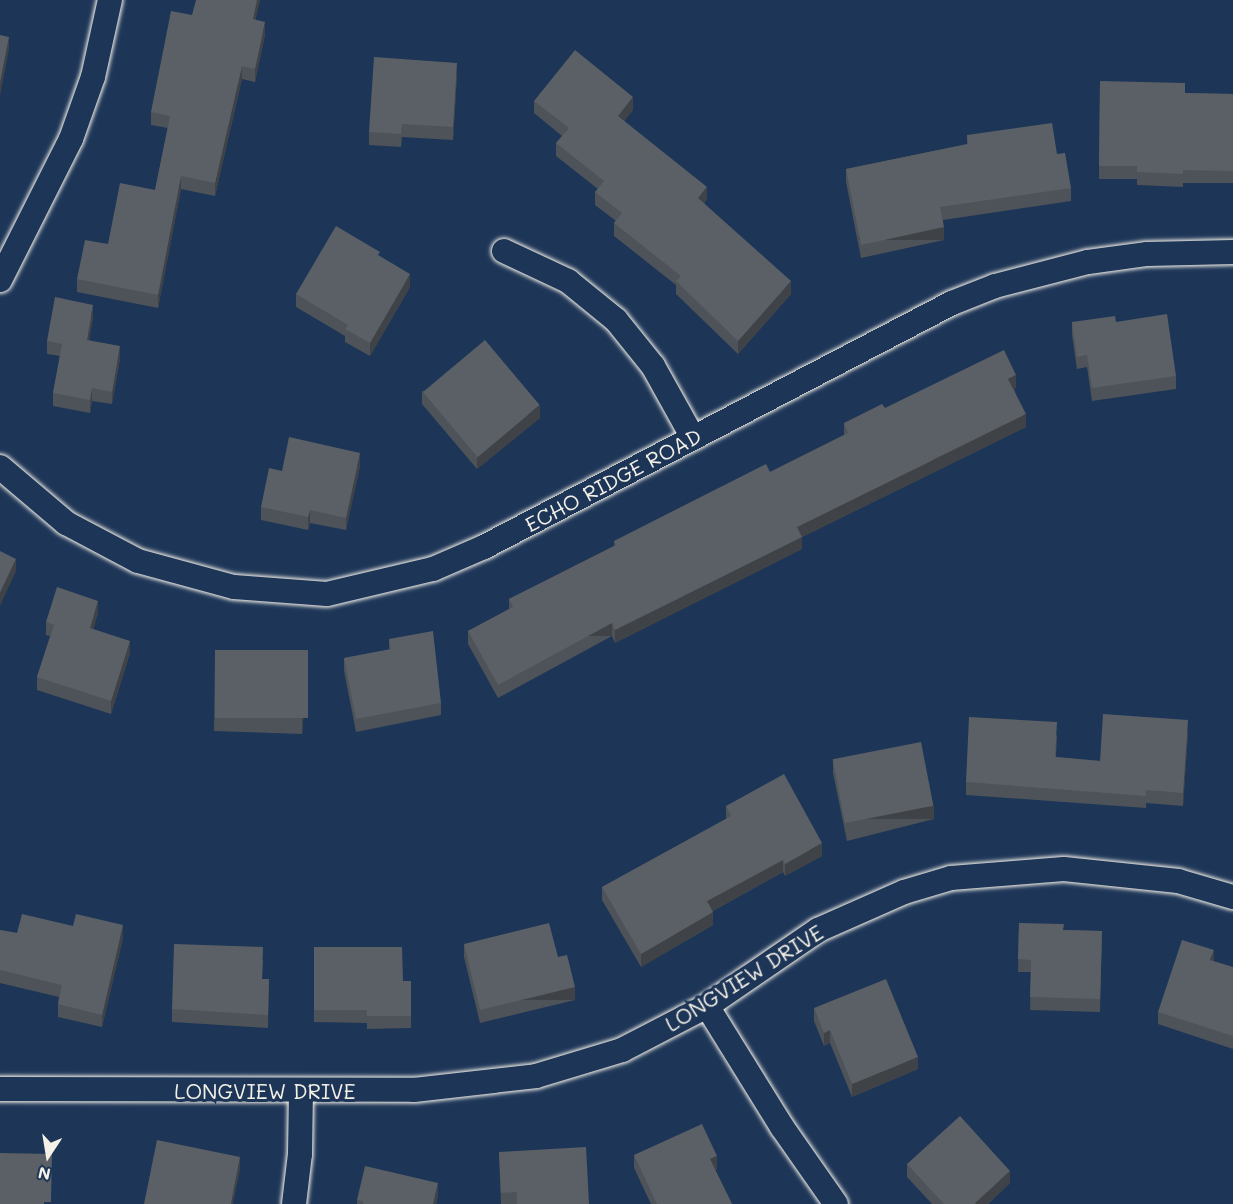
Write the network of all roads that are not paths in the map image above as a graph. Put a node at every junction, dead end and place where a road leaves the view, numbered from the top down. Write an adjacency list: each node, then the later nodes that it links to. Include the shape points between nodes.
1 (107, 0): 4 (street, via 93,77 70,139)
2 (504, 251): 5 (street, via 568,281 616,320 653,366)
3 (1233, 252): 5 (street, ECHO RIDGE ROAD, via 1194,251 1100,260 995,286 952,303)
4 (0, 280)
5 (693, 438): 6 (street, ECHO RIDGE ROAD, via 484,547 433,569 327,594 234,587 138,561 66,523)
6 (0, 467)
7 (1232, 891): 8 (street, LONGVIEW DRIVE, via 1064,869 951,879 904,892 819,930)
8 (707, 1005): 10 (street, LONGVIEW DRIVE, via 622,1050 536,1076 463,1087); 12 (street, via 782,1127)
9 (0, 1089): 10 (street, LONGVIEW DRIVE)
10 (301, 1092): 11 (street)
11 (294, 1204)
12 (836, 1204)

